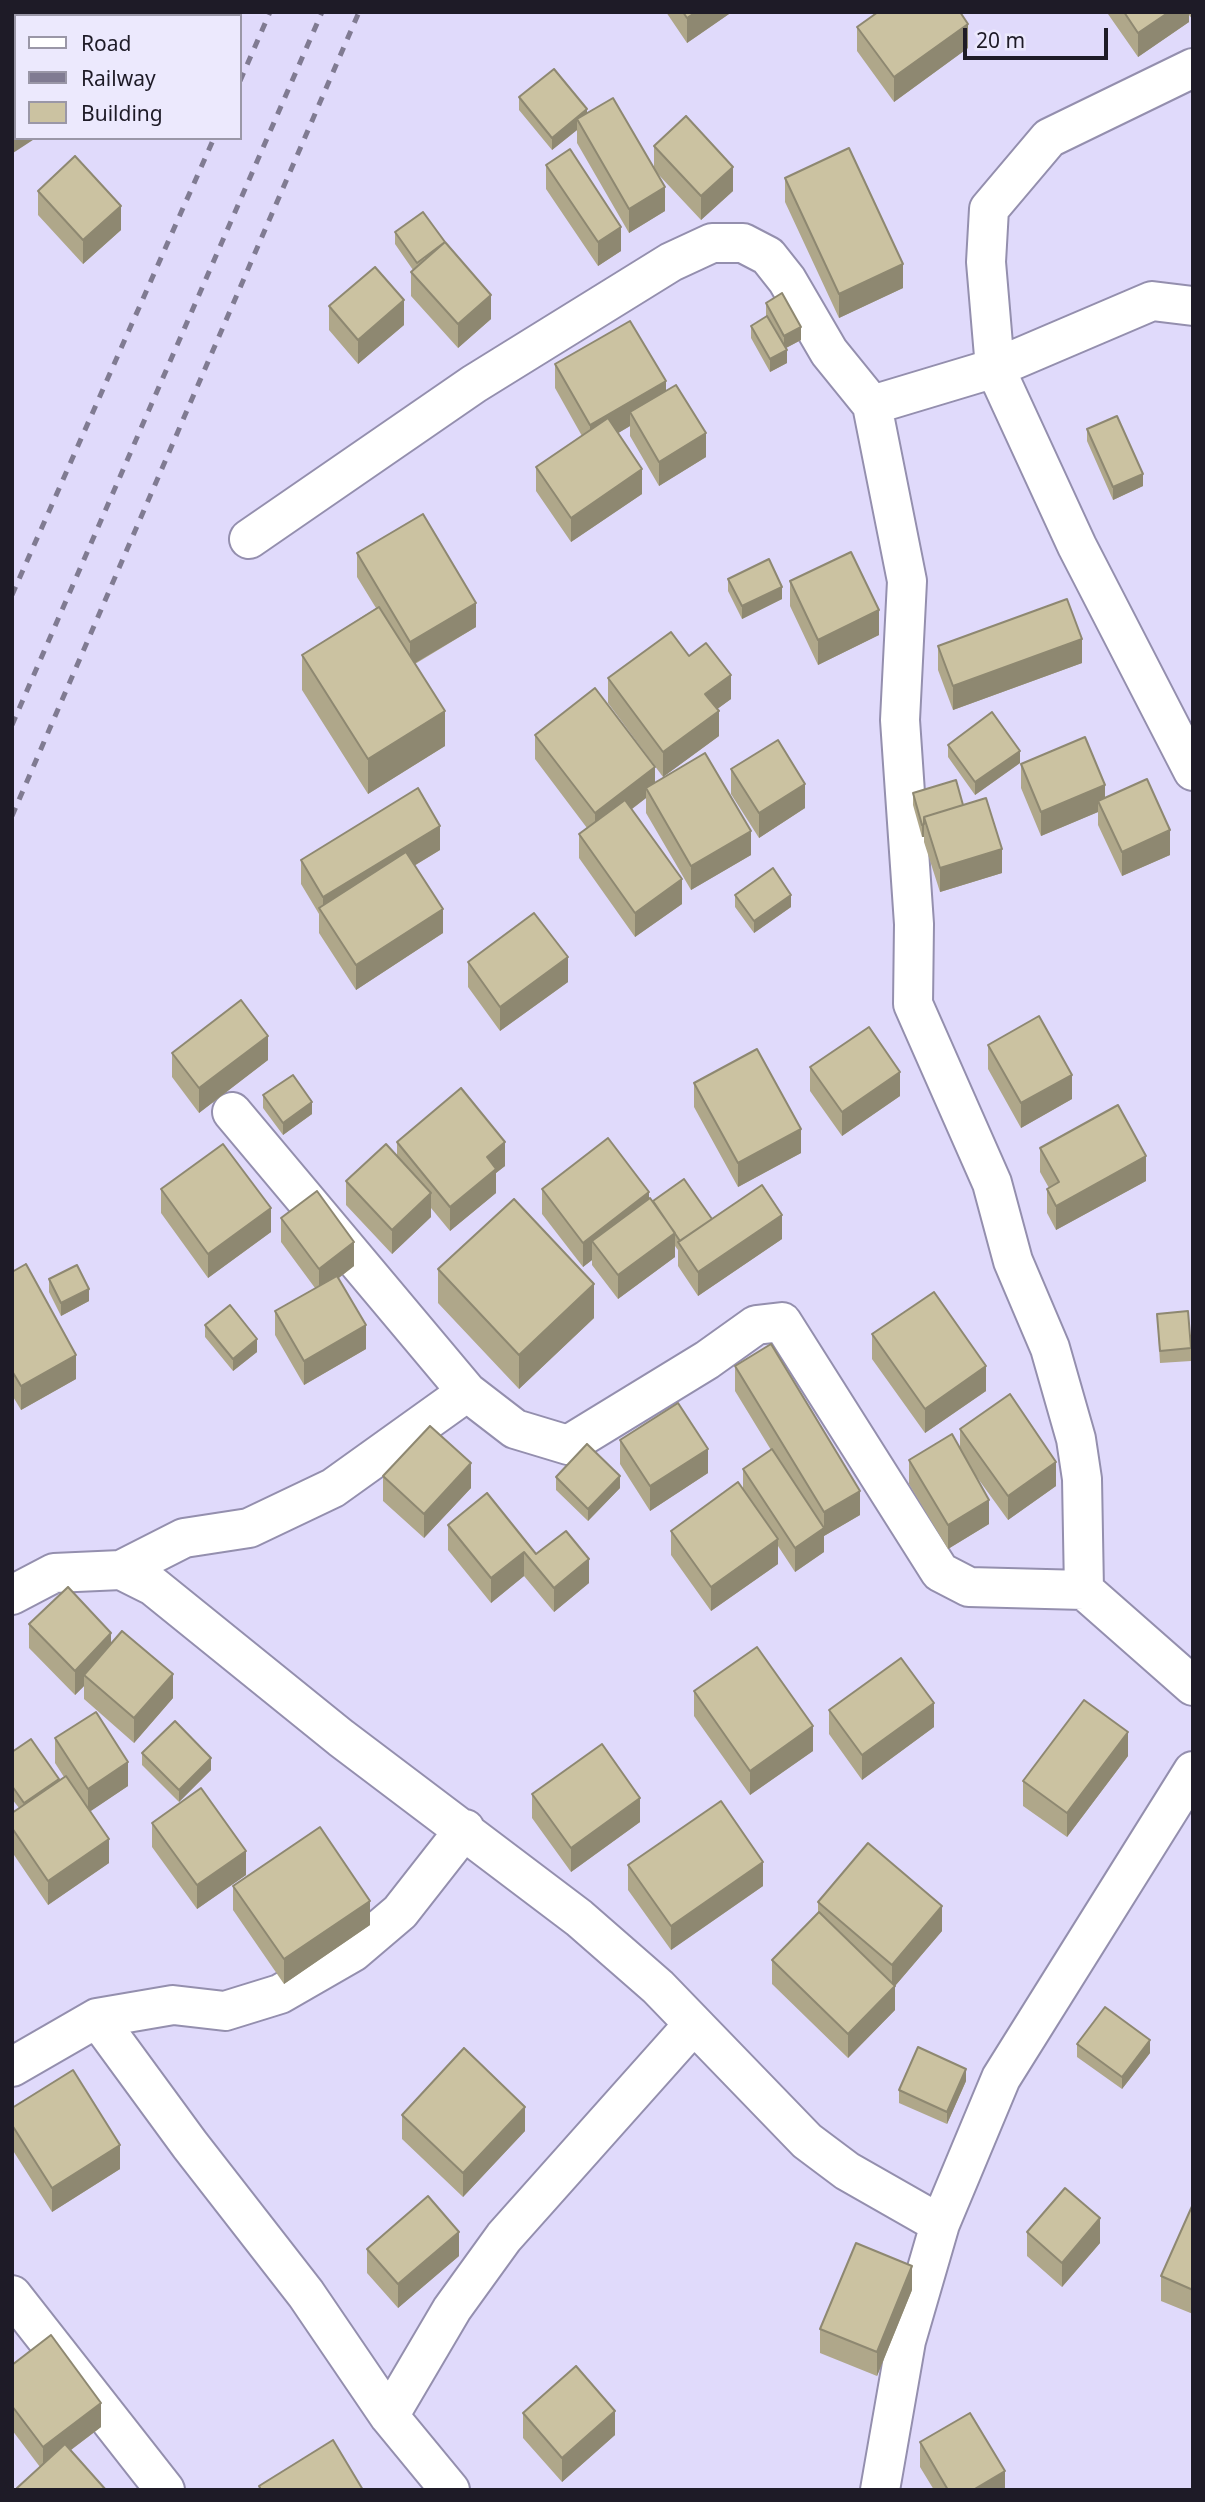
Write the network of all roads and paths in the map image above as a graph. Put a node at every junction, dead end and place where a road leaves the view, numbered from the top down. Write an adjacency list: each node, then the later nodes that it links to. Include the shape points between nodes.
1 (1193, 68): 3 (street, via 1049,138 989,209 986,262)
2 (1193, 306): 3 (street, via 1152,301)
3 (995, 368): 4 (street); 6 (street, via 1077,546)
4 (872, 405): 5 (street, via 829,352 768,256 743,243 712,243 671,262 474,384); 10 (street, via 908,581 900,720 914,924 913,1004 992,1182 1013,1261 1050,1348 1083,1479)
5 (249, 539)
6 (1193, 771)
7 (232, 1112): 8 (street)
8 (467, 1392): 9 (street, via 332,1488 249,1528 184,1538); 10 (street, via 515,1429 568,1445 707,1360 755,1325 782,1322 940,1572 969,1587)
9 (121, 1570): 11 (street, via 54,1573); 14 (street, via 153,1586 341,1738)
10 (1084, 1590): 12 (street)
11 (12, 1595)
12 (1193, 1686)
13 (1193, 1771): 18 (street, via 1001,2078)
14 (465, 1829): 15 (street, via 400,1912 353,1952 280,1994 225,2011 173,2005); 16 (street, via 579,1918)
15 (97, 2018): 17 (street); 20 (street, via 306,2294)
16 (694, 2025): 18 (street, via 807,2141 847,2171); 20 (street, via 504,2237 452,2309)
17 (12, 2067)
18 (940, 2224): 23 (street, via 906,2341)
19 (12, 2295): 21 (street)
20 (389, 2416): 22 (street)
21 (165, 2490)
22 (450, 2490)
23 (880, 2490)

